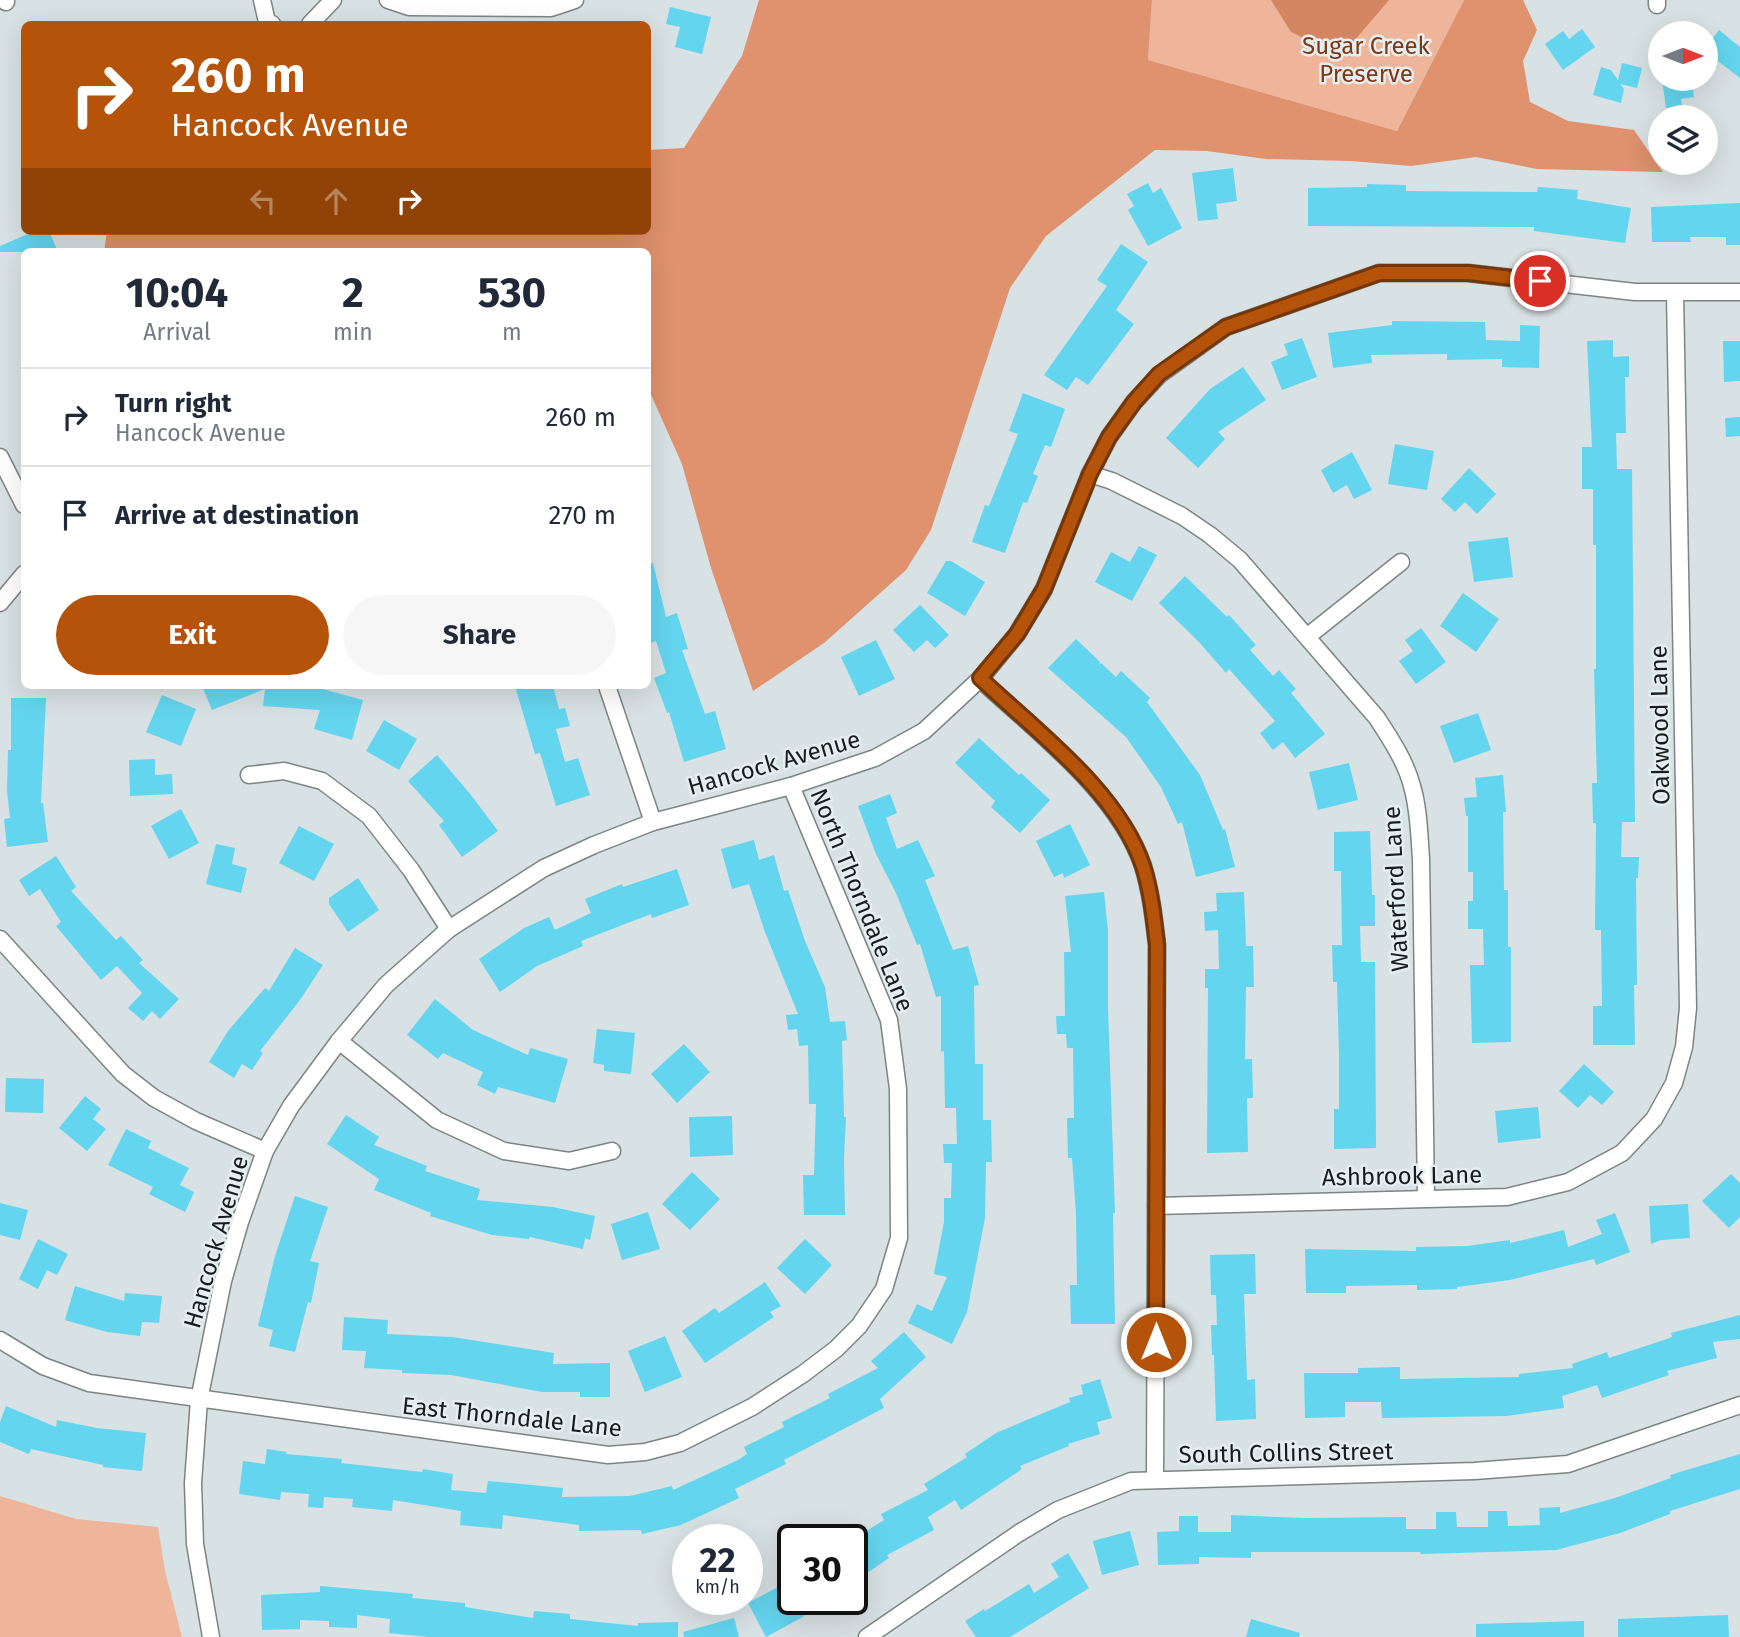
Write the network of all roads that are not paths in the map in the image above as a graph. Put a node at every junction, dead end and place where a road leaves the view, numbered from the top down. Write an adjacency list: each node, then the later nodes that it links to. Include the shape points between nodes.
1 (262, 0): 5 (street)
2 (333, 0): 6 (street)
3 (388, 0): 4 (street, via 409,7 551,9)
4 (575, 0)
5 (267, 21)
6 (313, 21)
7 (1740, 292): 8 (street, Hancock Avenue)
8 (1675, 294): 10 (street, Hancock Avenue, via 1468,273 1379,273 1226,327 1159,374 1109,437); 24 (street, Oakwood Lane, via 1688,1008 1674,1083 1654,1119)
9 (0, 457): 11 (street)
10 (1090, 474): 15 (street, Waterford Lane, via 1182,516 1210,535 1240,560); 16 (street, Hancock Avenue, via 1044,589 1017,634)
11 (21, 499)
12 (1401, 562): 15 (street)
13 (21, 578): 14 (street)
14 (0, 603)
15 (1308, 636): 27 (street, Waterford Lane, via 1391,740 1412,783 1418,811)
16 (980, 678): 19 (street, Hancock Avenue, via 924,731 875,758); 28 (street, via 1096,787 1121,822 1142,865 1157,945)
17 (608, 689): 20 (street)
18 (249, 775): 21 (street, via 284,771 322,782 369,816)
19 (791, 786): 20 (street, Hancock Avenue); 30 (street, North Thorndale Lane, via 889,1020 898,1089 899,1238 884,1289 859,1325)
20 (653, 822): 21 (street, Hancock Avenue, via 544,868)
21 (449, 929): 23 (street, Hancock Avenue, via 386,985)
22 (0, 939): 25 (street, via 122,1074 196,1121)
23 (339, 1041): 25 (street, Hancock Avenue, via 291,1106); 26 (street, via 437,1120 503,1151 569,1161)
24 (1634, 1140): 27 (street, Ashbrook Lane, via 1622,1153 1569,1182 1507,1197)
25 (265, 1151): 31 (street, Hancock Avenue, via 223,1281)
26 (612, 1151)
27 (1426, 1198): 28 (street, Ashbrook Lane)
28 (1156, 1206): 33 (street)
29 (0, 1340): 31 (street, East Thorndale Lane, via 43,1366 89,1383)
30 (803, 1374): 31 (street, East Thorndale Lane, via 752,1407 680,1443 608,1455)
31 (199, 1400): 34 (street, Hancock Avenue, via 193,1483 195,1544)
32 (1740, 1405): 33 (street, South Collins Street, via 1567,1464 1474,1471)
33 (1155, 1478): 35 (street, South Collins Street, via 1131,1480 1058,1510)
34 (211, 1637)
35 (867, 1637)

